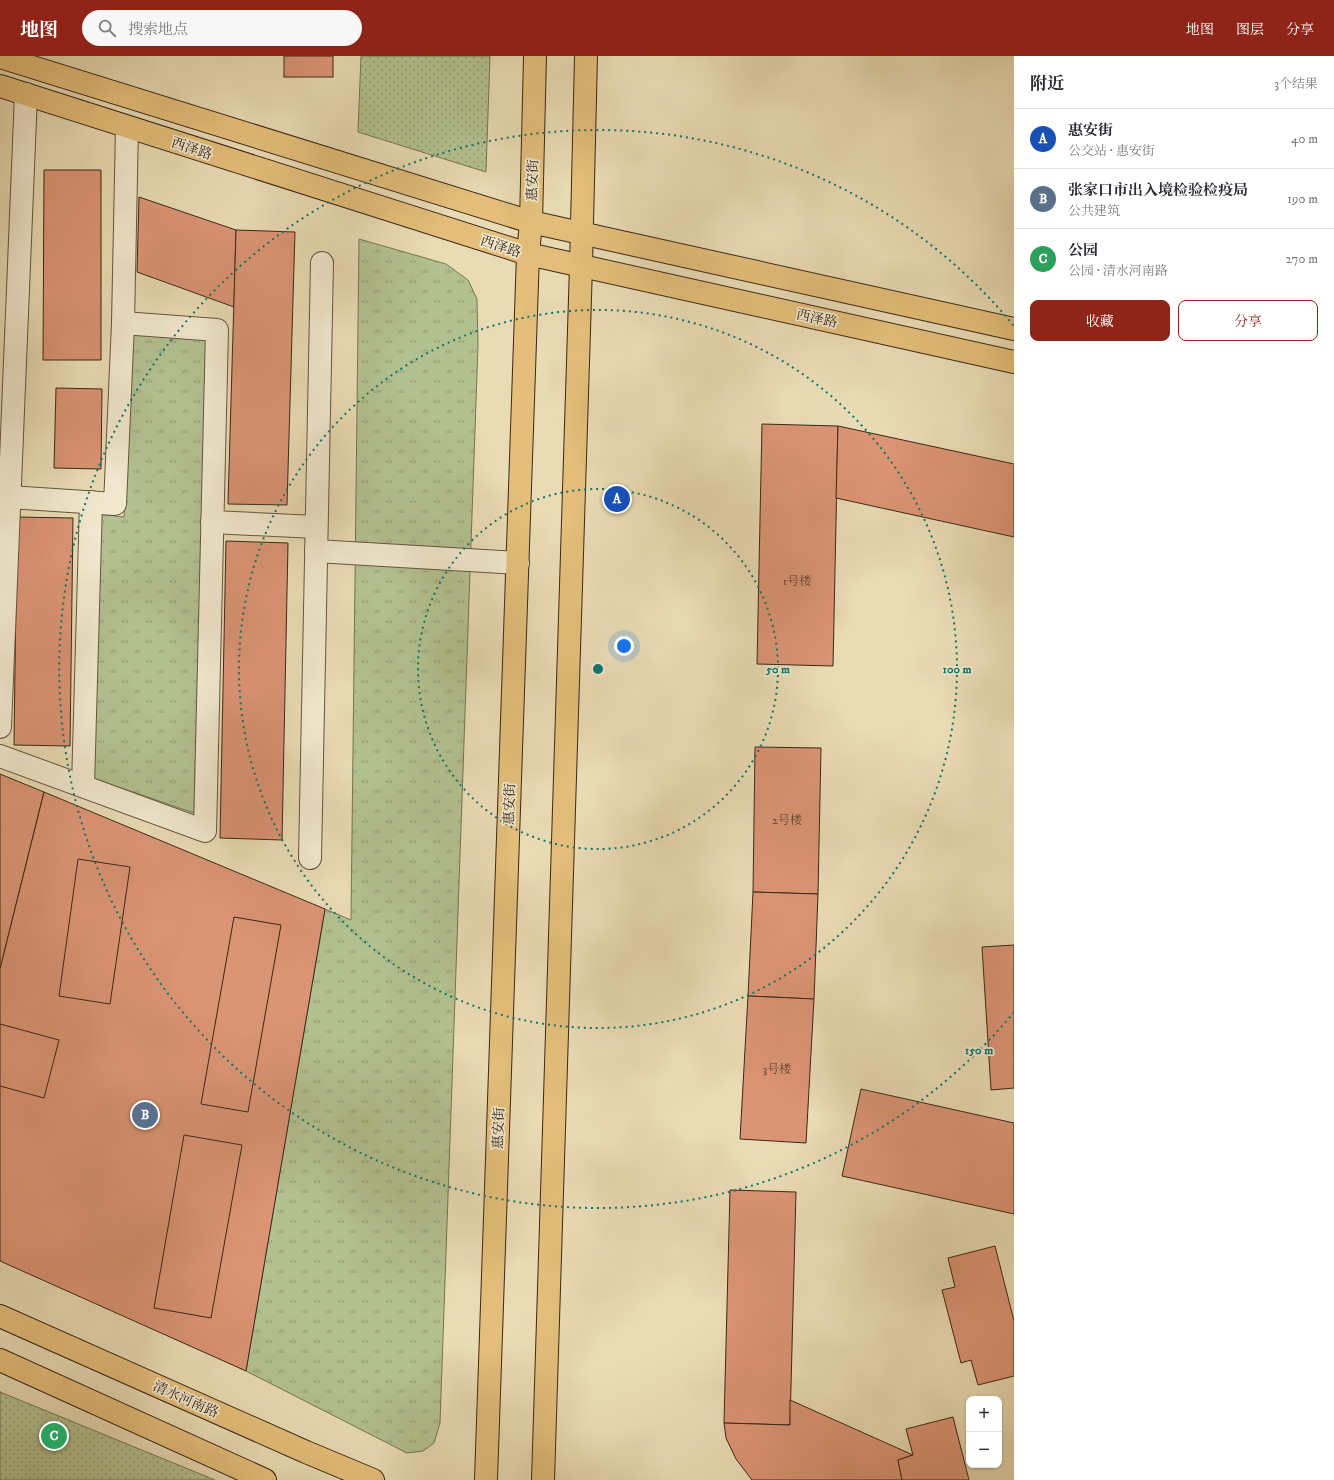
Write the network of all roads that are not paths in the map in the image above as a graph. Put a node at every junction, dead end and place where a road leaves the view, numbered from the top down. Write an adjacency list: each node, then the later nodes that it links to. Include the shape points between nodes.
1 (535, 56): 7 (main road, 惠安街)
2 (586, 56): 8 (main road)
3 (0, 57): 7 (main road)
4 (0, 86): 5 (main road, 西泽路)
5 (26, 94): 6 (main road, 西泽路); 15 (street)
6 (127, 127): 9 (main road, 西泽路); 12 (street)
7 (531, 222): 8 (main road); 9 (main road, 惠安街)
8 (581, 233): 11 (main road); 13 (main road)
9 (528, 254): 11 (main road, 西泽路); 20 (main road, 惠安街)
10 (322, 263): 18 (street)
11 (581, 266): 14 (main road, 西泽路); 30 (main road)
12 (123, 323): 16 (street, via 115,504); 17 (street, via 217,330)
13 (1014, 329)
14 (1014, 362)
15 (9, 497): 16 (street); 21 (street)
16 (91, 502): 23 (street)
17 (212, 522): 18 (street); 23 (street, via 205,831)
18 (316, 528): 19 (street)
19 (316, 551): 20 (street); 24 (street)
20 (518, 563): 29 (main road, 惠安街)
21 (0, 727)
22 (0, 756): 23 (street)
23 (82, 786)
24 (310, 858)
25 (0, 1316): 28 (main road, 清水河南路)
26 (0, 1360): 27 (main road)
27 (265, 1480)
28 (373, 1480)
29 (486, 1480)
30 (543, 1480)

